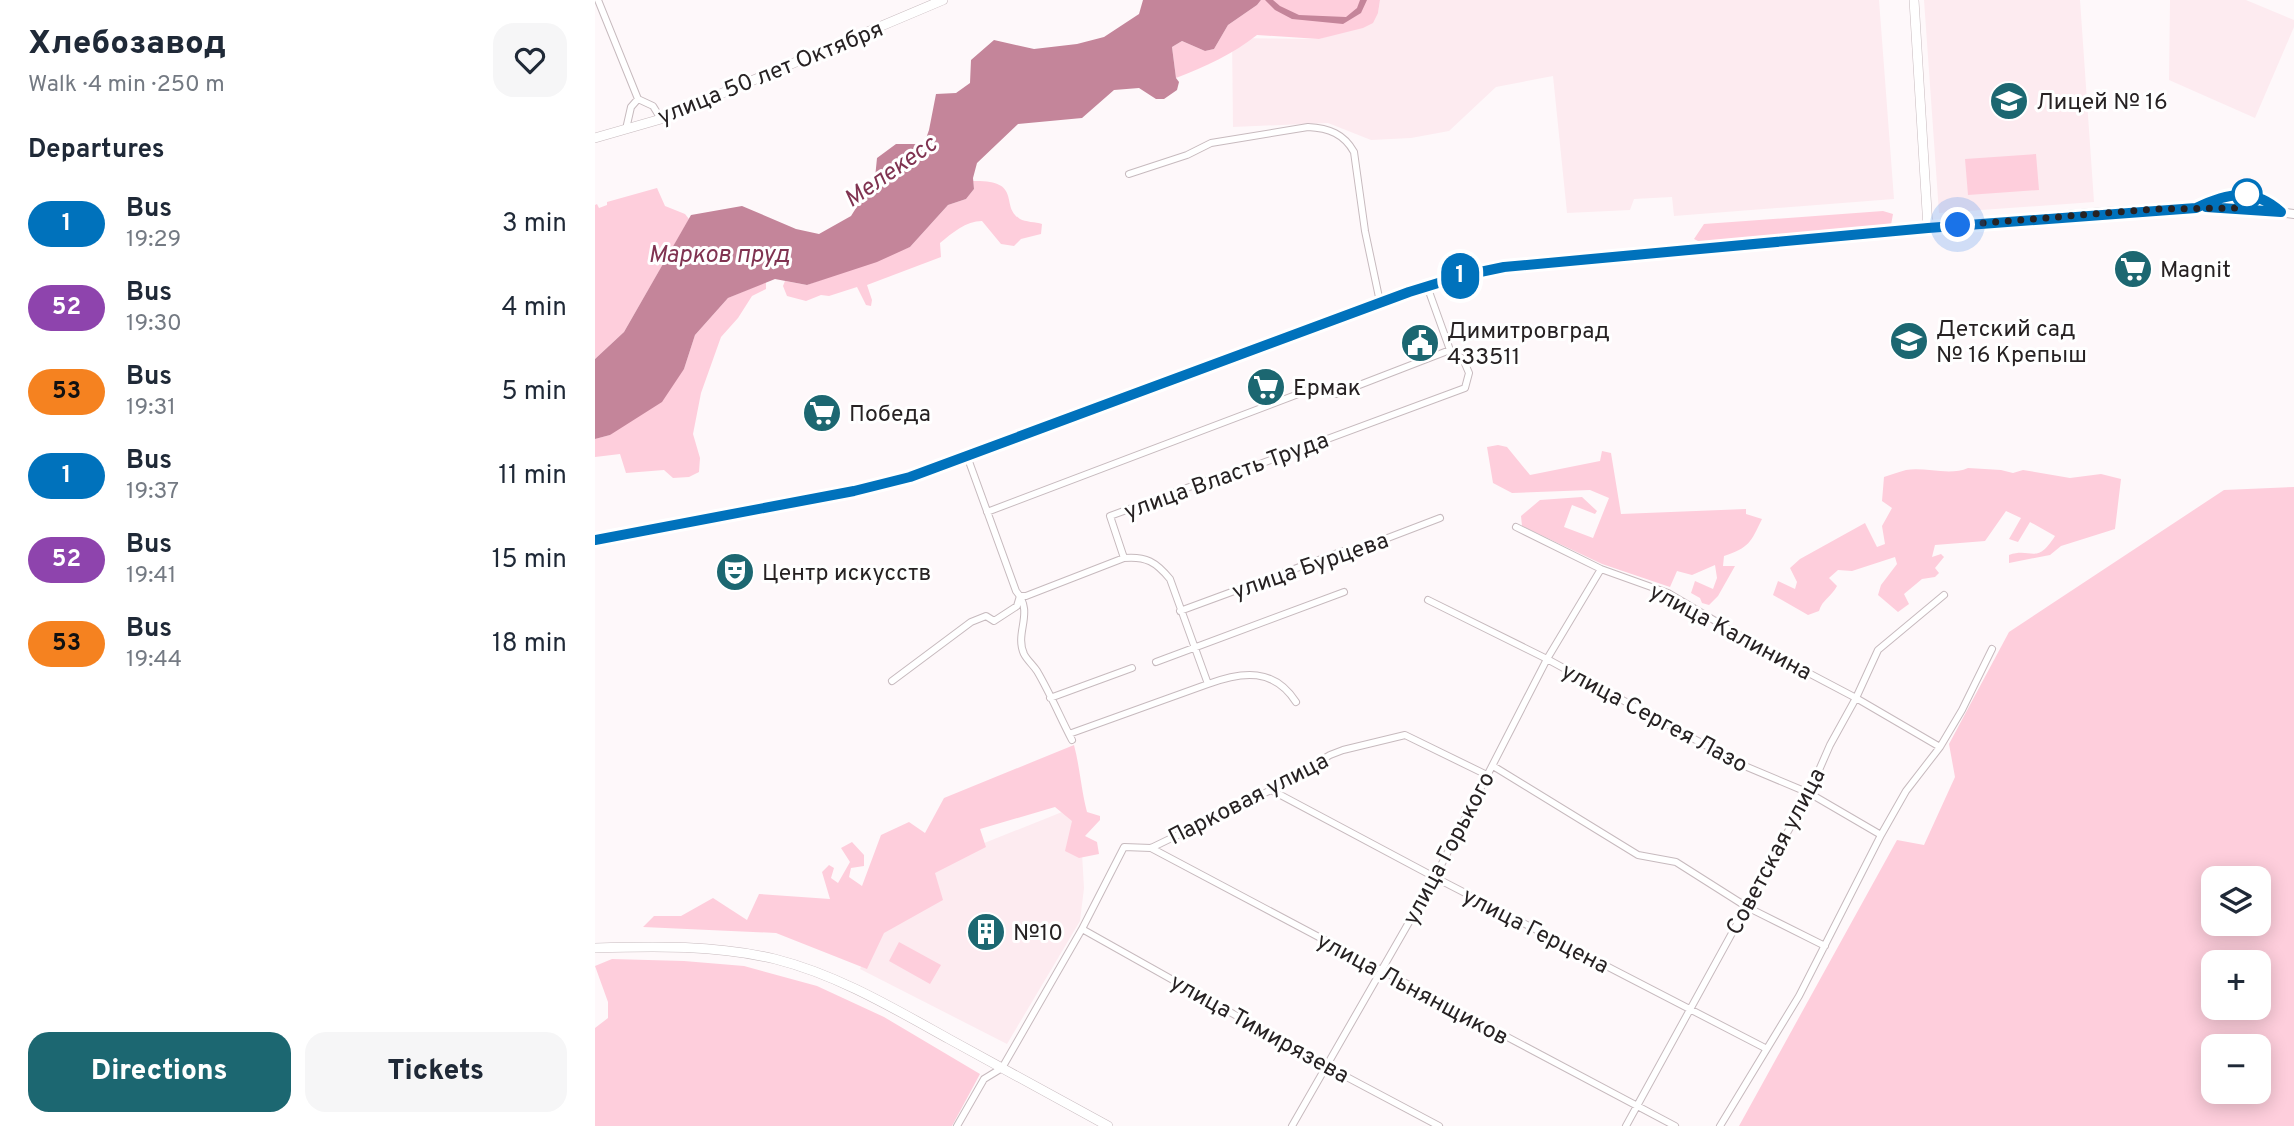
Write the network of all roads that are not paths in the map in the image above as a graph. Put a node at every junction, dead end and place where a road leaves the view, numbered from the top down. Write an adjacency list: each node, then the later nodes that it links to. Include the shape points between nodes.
1 (598, 0): 4 (street)
2 (943, 0): 5 (main road, улица 50 лет Октября)
3 (1914, 0): 10 (main road)
4 (638, 99): 5 (street, via 653,106); 6 (street, via 631,107)
5 (661, 118): 6 (main road, улица 50 лет Октября)
6 (626, 129): 7 (main road, улица 50 лет Октября)
7 (595, 138)
8 (1129, 174): 12 (street, via 1210,143 1308,127 1336,132 1354,152)
9 (2294, 214): 10 (street, via 2238,208 2156,209)
10 (1928, 228): 11 (main road, via 1551,261)
11 (1427, 286): 12 (main road); 13 (street)
12 (1380, 302): 14 (main road)
13 (1450, 349): 15 (street, улица Власть Труда, via 1336,394 1322,385); 19 (street, улица Власть Труда, via 1463,359 1469,373 1465,388 1110,516)
14 (967, 456): 15 (street); 18 (main road, via 854,491)
15 (987, 512): 23 (street)
16 (1440, 518): 25 (street, улица Бурцева)
17 (1516, 527): 20 (street, улица Калинина)
18 (595, 540)
19 (1124, 558): 23 (street, улица Власть Труда); 25 (street, via 1146,558 1160,566 1170,579)
20 (1601, 569): 28 (street, улица Горького); 34 (street, улица Калинина, via 1668,593)
21 (1344, 592): 26 (street, улица Бурцева)
22 (1944, 595): 34 (street, Советская улица, via 1878,650)
23 (1020, 596): 31 (street, улица Власть Труда, via 1017,606 994,621 986,616 971,622); 33 (street, via 1026,611 1023,652)
24 (1428, 600): 28 (street, улица Сергея Лазо)
25 (1180, 611): 26 (street)
26 (1195, 648): 29 (street, улица Бурцева); 32 (street)
27 (1992, 649): 36 (street)
28 (1547, 659): 37 (street, улица Горького); 40 (street, улица Сергея Лазо, via 1740,764)
29 (1156, 662)
30 (1132, 668): 33 (street)
31 (892, 681)
32 (1208, 684): 33 (street, via 1070,737); 35 (street, via 1237,676 1264,676 1287,689)
33 (1051, 698)
34 (1856, 698): 36 (street, улица Калинина); 40 (street, Советская улица)
35 (1296, 702)
36 (1940, 747): 41 (street, via 1906,791)
37 (1493, 766): 38 (street, улица Горького); 44 (street, via 1638,855 1676,862)
38 (1489, 776): 39 (street, Парковая улица, via 1405,735 1330,755); 43 (street, улица Горького)
39 (1271, 790): 42 (street, Парковая улица); 43 (street, улица Герцена)
40 (1809, 793): 41 (street, улица Сергея Лазо); 44 (street, Советская улица)
41 (1881, 835): 46 (street)
42 (1151, 848): 45 (street, Парковая улица, via 1124,847); 48 (street, улица Льнянщиков)
43 (1435, 877): 48 (street, улица Горького); 49 (street, улица Герцена)
44 (1747, 907): 46 (street); 49 (street, Советская улица)
45 (1082, 929): 51 (street, улица Тимирязева); 52 (street, Парковая улица)
46 (1825, 946): 50 (street)
47 (595, 948): 52 (main road, via 667,946 775,959 879,1000)
48 (1380, 970): 51 (street, улица Горького); 53 (street, улица Льнянщиков)
49 (1689, 1010): 50 (street, улица Герцена); 53 (street, Советская улица)
50 (1765, 1048): 60 (street)
51 (1326, 1066): 56 (street, улица Горького); 57 (street, улица Тимирязева)
52 (1002, 1068): 54 (street, Парковая улица, via 984,1079); 55 (main road)
53 (1637, 1107): 58 (street, Советская улица); 59 (street, улица Льнянщиков)
54 (957, 1126)
55 (1108, 1126)
56 (1291, 1126)
57 (1439, 1126)
58 (1626, 1126)
59 (1675, 1126)
60 (1720, 1126)

